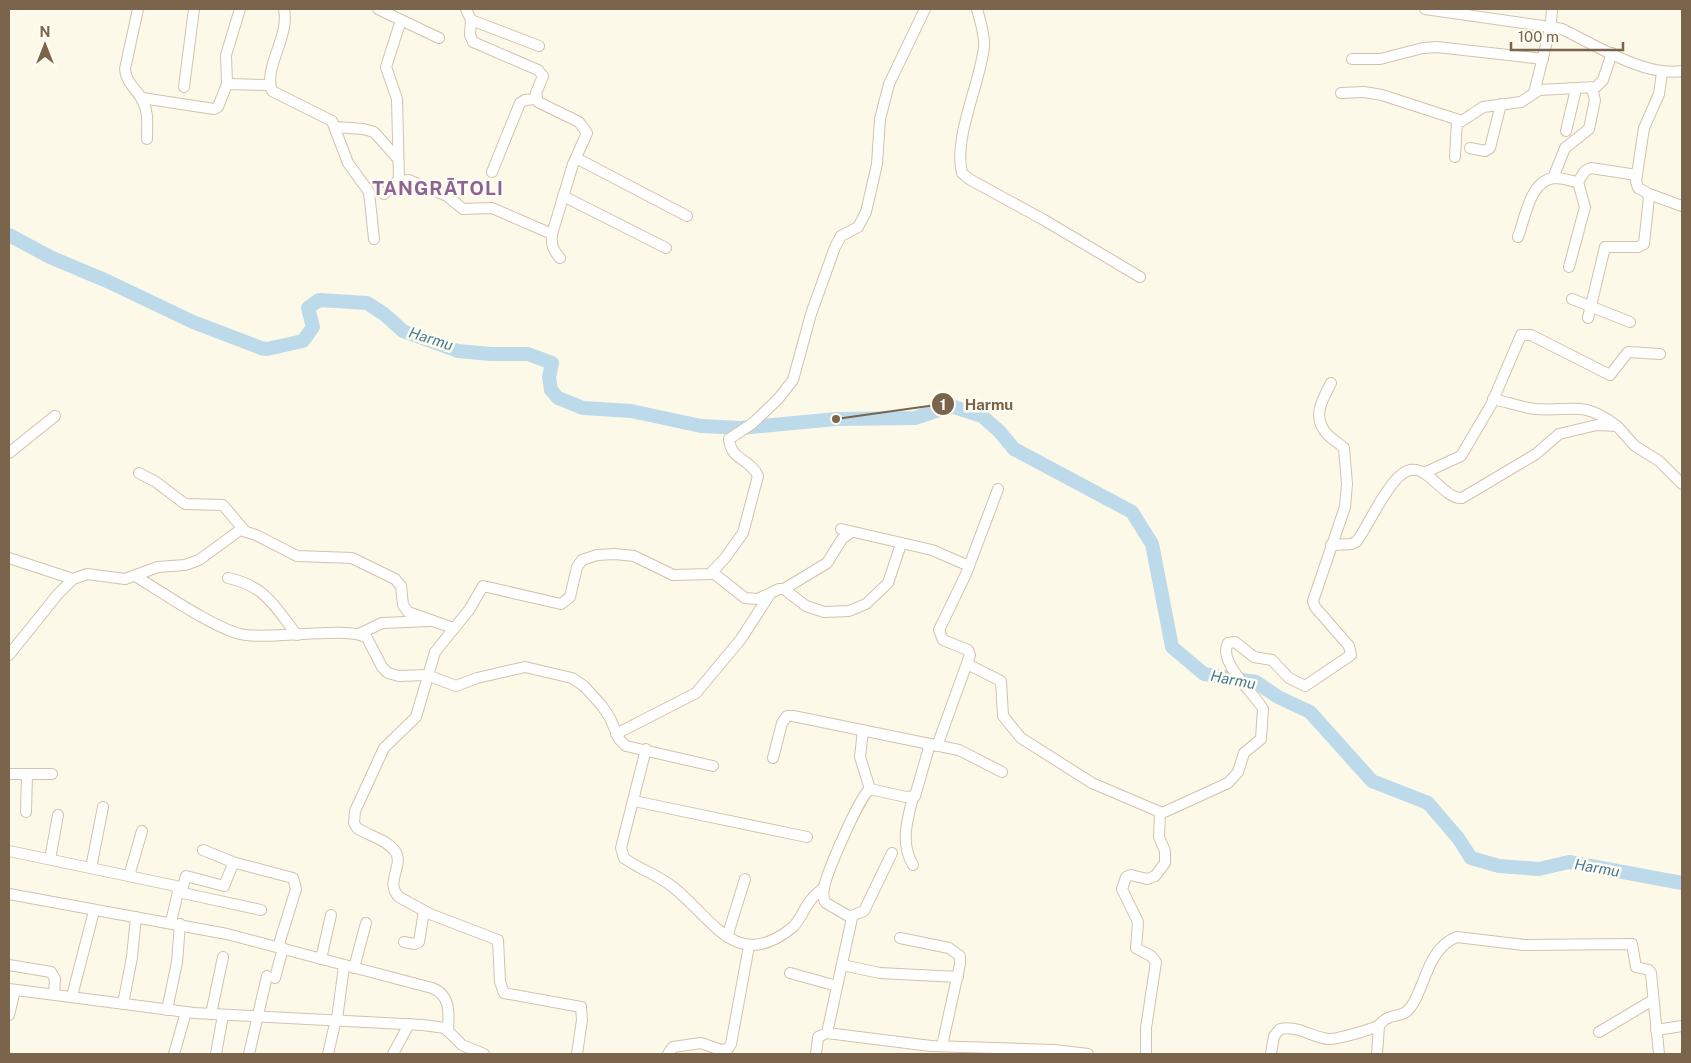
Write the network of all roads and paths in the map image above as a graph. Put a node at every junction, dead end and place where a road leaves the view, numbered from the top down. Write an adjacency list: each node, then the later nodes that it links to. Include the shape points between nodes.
1 (138, 9): 28 (street, via 125,69 130,84)
2 (194, 9): 23 (street)
3 (240, 9): 21 (street, via 226,56)
4 (284, 9): 22 (street, via 286,25)
5 (378, 9): 11 (street)
6 (466, 9): 12 (street)
7 (925, 9): 75 (street, via 889,84 866,212 858,227 841,236 835,247 811,314 793,380 753,423 729,439 733,454 754,469 758,478 743,533)
8 (977, 9): 55 (street, via 984,48 960,150 962,173)
9 (1425, 9): 13 (street)
10 (1552, 9): 13 (street)
11 (401, 20): 14 (street); 38 (street, via 386,67 397,99)
12 (471, 20): 15 (street); 29 (street, via 473,42 541,72 542,80)
13 (1550, 30): 16 (street, via 1562,29); 18 (street)
14 (439, 38)
15 (539, 46)
16 (1612, 53): 20 (street); 25 (street, via 1600,84)
17 (1352, 59): 18 (street, via 1380,59 1437,47)
18 (1543, 59): 26 (street)
19 (1682, 71): 20 (street)
20 (1662, 73): 40 (street, via 1659,94 1644,128)
21 (227, 84): 22 (street); 28 (street, via 221,102 214,109)
22 (270, 86): 32 (street, via 276,95 328,117)
23 (184, 87)
24 (1576, 89): 25 (street); 26 (street); 33 (street)
25 (1592, 89): 41 (street, via 1595,100 1589,129 1565,148)
26 (1534, 92): 30 (street, via 1521,102)
27 (1340, 93): 31 (street, via 1382,95)
28 (142, 98): 34 (street, via 148,117)
29 (535, 99): 37 (street, via 584,127 587,133); 39 (street, via 520,103)
30 (1500, 104): 31 (street, via 1483,107 1466,119); 35 (street, via 1490,148 1485,151)
31 (1457, 120): 36 (street)
32 (335, 127): 38 (street, via 374,132); 51 (street, via 348,163 369,192)
33 (1566, 131)
34 (147, 139)
35 (1470, 148)
36 (1455, 157)
37 (576, 158): 46 (street); 48 (street)
38 (398, 159): 42 (street)
39 (492, 172)
40 (1637, 175): 43 (street, via 1591,168); 45 (street, via 1638,188)
41 (1553, 178): 43 (street); 50 (street, via 1540,184 1532,195)
42 (399, 180): 44 (street); 49 (street, via 409,180 447,196 463,208 492,208)
43 (1578, 182): 54 (street, via 1585,207)
44 (384, 194)
45 (1649, 194): 47 (street); 57 (street, via 1644,244 1638,247 1605,247)
46 (563, 196): 49 (street); 52 (street)
47 (1682, 206)
48 (687, 216)
49 (552, 234): 53 (street, via 551,244)
50 (1518, 237)
51 (374, 239)
52 (666, 248)
53 (560, 258)
54 (1569, 267)
55 (1140, 277)
56 (1572, 299): 57 (street)
57 (1591, 306): 58 (street); 59 (street)
58 (1588, 318)
59 (1630, 322)
60 (1660, 354): 62 (street, via 1628,352 1610,375 1525,334 1518,340)
61 (1332, 383): 72 (street, via 1319,407 1319,420 1328,434 1344,448 1347,492)
62 (1493, 399): 64 (street, via 1533,408 1586,409); 66 (street, via 1461,456)
63 (55, 416): 65 (street)
64 (1618, 426): 66 (street, via 1596,425 1559,434 1536,454 1462,498 1454,498); 68 (street, via 1635,446 1659,461)
65 (11, 447)
66 (1424, 473): 72 (street, via 1410,471 1401,474 1358,540 1352,544)
67 (139, 474): 70 (street, via 156,482 185,504 223,505)
68 (1682, 484)
69 (998, 489): 74 (street)
70 (244, 530): 76 (street, via 230,536 199,560 185,565 158,567); 81 (street, via 297,556 352,558 395,579 408,612)
71 (901, 544): 74 (street, via 932,550); 79 (street, via 846,530 827,563); 79 (street, via 888,583 863,606 849,611 824,612 799,602)
72 (1331, 545): 103 (street, via 1314,604 1350,646 1350,657 1305,686 1289,678 1272,660 1254,656 1232,641 1227,644 1226,653 1236,674 1263,710 1259,742 1247,750 1234,778 1224,786)
73 (9, 558): 78 (street)
74 (969, 566): 86 (street, via 939,630 943,640 968,650)
75 (712, 572): 80 (street, via 741,597 758,599); 82 (street, via 699,576 672,575 627,554 590,556 577,567 566,603 554,604 483,586 469,610)
76 (135, 576): 78 (street, via 118,579 87,574); 84 (street, via 237,633)
77 (228, 578): 84 (street, via 257,588)
78 (73, 579): 85 (street)
79 (784, 590): 80 (street)
80 (770, 594): 89 (street, via 742,639 696,693)
81 (436, 621): 82 (street); 83 (street, via 382,623)
82 (453, 628): 87 (street, via 435,652)
83 (359, 634): 84 (street); 87 (street, via 366,638 374,656 388,673 399,676)
84 (297, 636)
85 (9, 652)
86 (967, 664): 90 (street); 103 (street, via 1001,681 1003,716 1020,738 1092,783 1153,808)
87 (427, 674): 89 (street, via 453,686 525,667 567,676 584,686 597,700 610,718); 121 (street, via 416,717 385,746 364,788 354,819 358,829 394,850 398,859 393,880 396,894)
88 (863, 730): 90 (street); 92 (street, via 787,716 782,723); 98 (street, via 860,757)
89 (616, 734): 91 (street, via 626,746)
90 (934, 745): 94 (street, via 959,750); 99 (street)
91 (646, 749): 93 (street); 100 (street)
92 (773, 758)
93 (713, 766)
94 (1002, 772)
95 (9, 774): 96 (street)
96 (27, 774): 97 (street); 102 (street)
97 (52, 774)
98 (870, 789): 99 (street); 116 (street, via 864,794 847,829)
99 (913, 797): 112 (street, via 905,842 907,856)
100 (634, 801): 106 (street); 127 (street, via 621,848 624,858 672,886)
101 (104, 807): 113 (street)
102 (26, 812)
103 (1160, 814): 170 (street, via 1159,837 1165,863 1155,876 1126,877 1122,889 1138,922 1136,948 1156,962 1146,1028)
104 (58, 815): 110 (street)
105 (142, 831): 114 (street)
106 (807, 837)
107 (203, 850): 111 (street)
108 (9, 851): 110 (street)
109 (892, 852): 123 (street, via 864,910)
110 (50, 860): 113 (street)
111 (235, 863): 117 (street, via 224,886 186,876); 131 (street, via 295,880 296,889)
112 (913, 865)
113 (90, 868): 114 (street)
114 (129, 876): 117 (street, via 176,886)
115 (745, 878): 127 (street)
116 (824, 888): 123 (street, via 826,903); 130 (street, via 810,900 793,926 763,943)
117 (180, 892): 120 (street); 125 (street)
118 (9, 894): 119 (street)
119 (94, 910): 124 (street); 142 (street)
120 (261, 910)
121 (424, 911): 129 (street, via 419,942); 166 (street, via 498,940 501,985 505,994 580,1006 582,1020)
122 (331, 915): 133 (street)
123 (851, 916): 135 (street)
124 (136, 917): 125 (street); 144 (street)
125 (176, 923): 131 (street); 145 (street, via 177,962)
126 (366, 923): 136 (street)
127 (727, 937): 130 (street)
128 (900, 938): 138 (street, via 958,952)
129 (404, 942)
130 (749, 946): 167 (street, via 728,1049 696,1044 673,1047)
131 (280, 948): 133 (street); 150 (street)
132 (223, 956): 147 (street)
133 (321, 959): 136 (street)
134 (9, 965): 141 (street, via 51,972 55,979)
135 (842, 965): 138 (street, via 880,974); 139 (street)
136 (349, 967): 151 (street); 156 (street, via 438,990 448,1006)
137 (790, 972): 139 (street)
138 (958, 977): 159 (street)
139 (837, 986): 158 (street)
140 (12, 990): 141 (street); 148 (street)
141 (54, 994): 142 (street)
142 (72, 996): 144 (street)
143 (1653, 1000): 153 (street, via 1650,971 1636,967 1632,944 1524,945 1457,937 1444,946 1426,969 1409,1009 1387,1018); 155 (street); 157 (street)
144 (123, 1004): 145 (street)
145 (167, 1010): 146 (street)
146 (186, 1012): 147 (street); 160 (street)
147 (211, 1014): 149 (street)
148 (9, 1015)
149 (223, 1015): 150 (street); 161 (street)
150 (257, 1017): 151 (street); 162 (street)
151 (336, 1019): 152 (street); 163 (street)
152 (409, 1024): 156 (street); 164 (street)
153 (1379, 1026): 171 (street, via 1336,1040 1280,1028 1275,1034); 172 (street)
154 (1682, 1026): 155 (street)
155 (1656, 1030): 173 (street)
156 (448, 1031): 165 (street, via 462,1045)
157 (1599, 1032)
158 (827, 1033): 159 (street); 168 (street, via 818,1037)
159 (942, 1046): 169 (street)
160 (174, 1054)
161 (216, 1054)
162 (249, 1054)
163 (328, 1054)
164 (393, 1054)
165 (484, 1054)
166 (577, 1054)
167 (668, 1054)
168 (816, 1054)
169 (1088, 1054)
170 (1146, 1054)
171 (1271, 1054)
172 (1377, 1054)
173 (1659, 1054)

